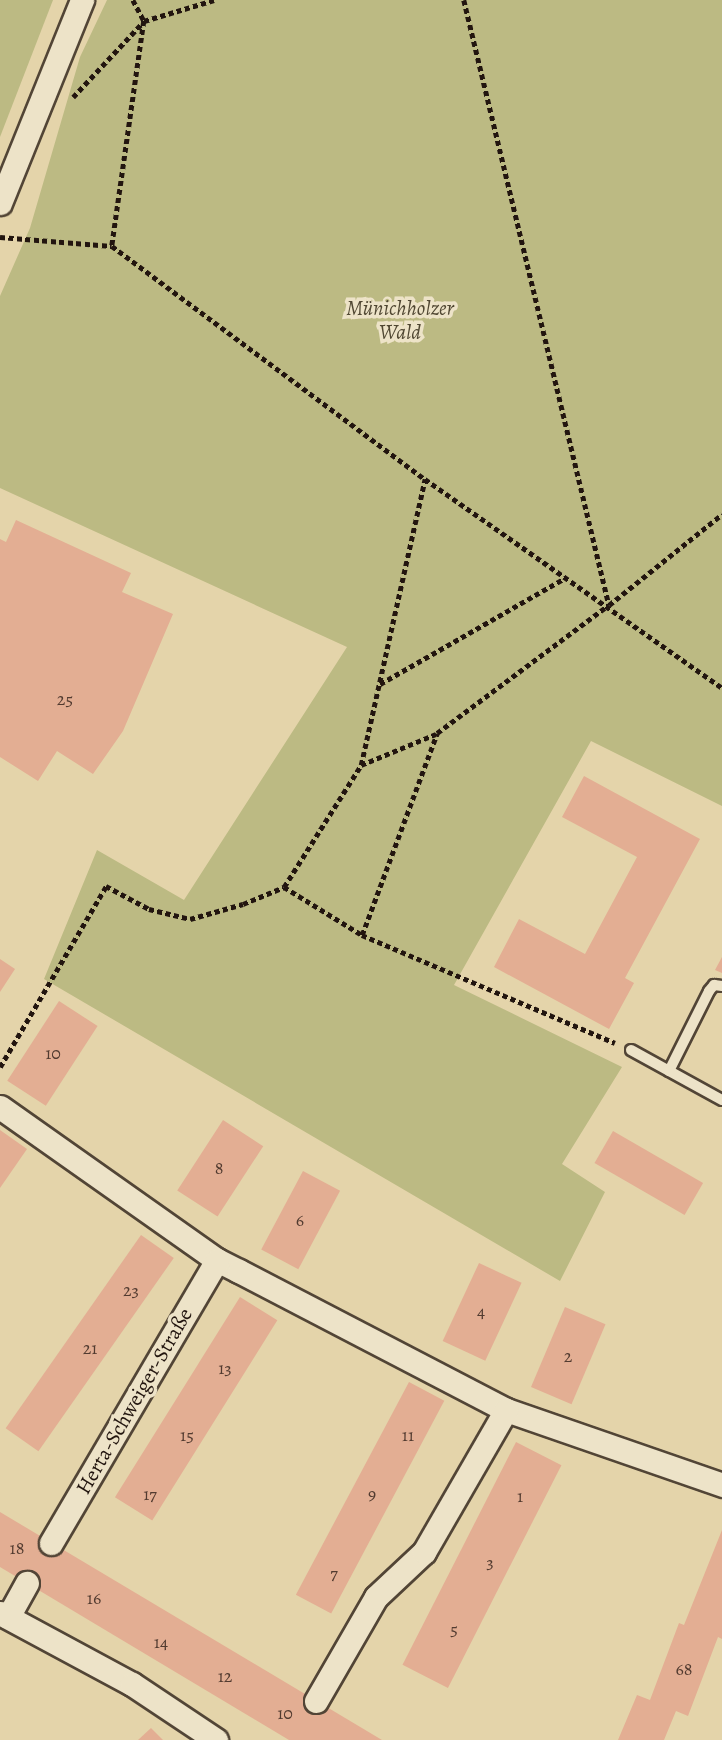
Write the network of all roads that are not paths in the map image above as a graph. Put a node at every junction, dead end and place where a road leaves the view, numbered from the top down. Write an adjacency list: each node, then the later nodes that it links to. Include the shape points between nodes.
1 (82, 0): 2 (street)
2 (0, 203)
3 (722, 986): 5 (lane, via 713,985 709,990)
4 (631, 1050): 5 (lane)
5 (668, 1071): 6 (lane)
6 (722, 1100)
7 (0, 1107): 8 (street)
8 (217, 1259): 9 (street); 11 (street, Herta-Schweiger-Straße)
9 (506, 1410): 10 (street); 14 (street, via 424,1552 376,1597)
10 (722, 1485)
11 (51, 1543)
12 (27, 1583): 13 (street)
13 (4, 1615): 15 (street, via 132,1684)
14 (316, 1701)
15 (216, 1740)

